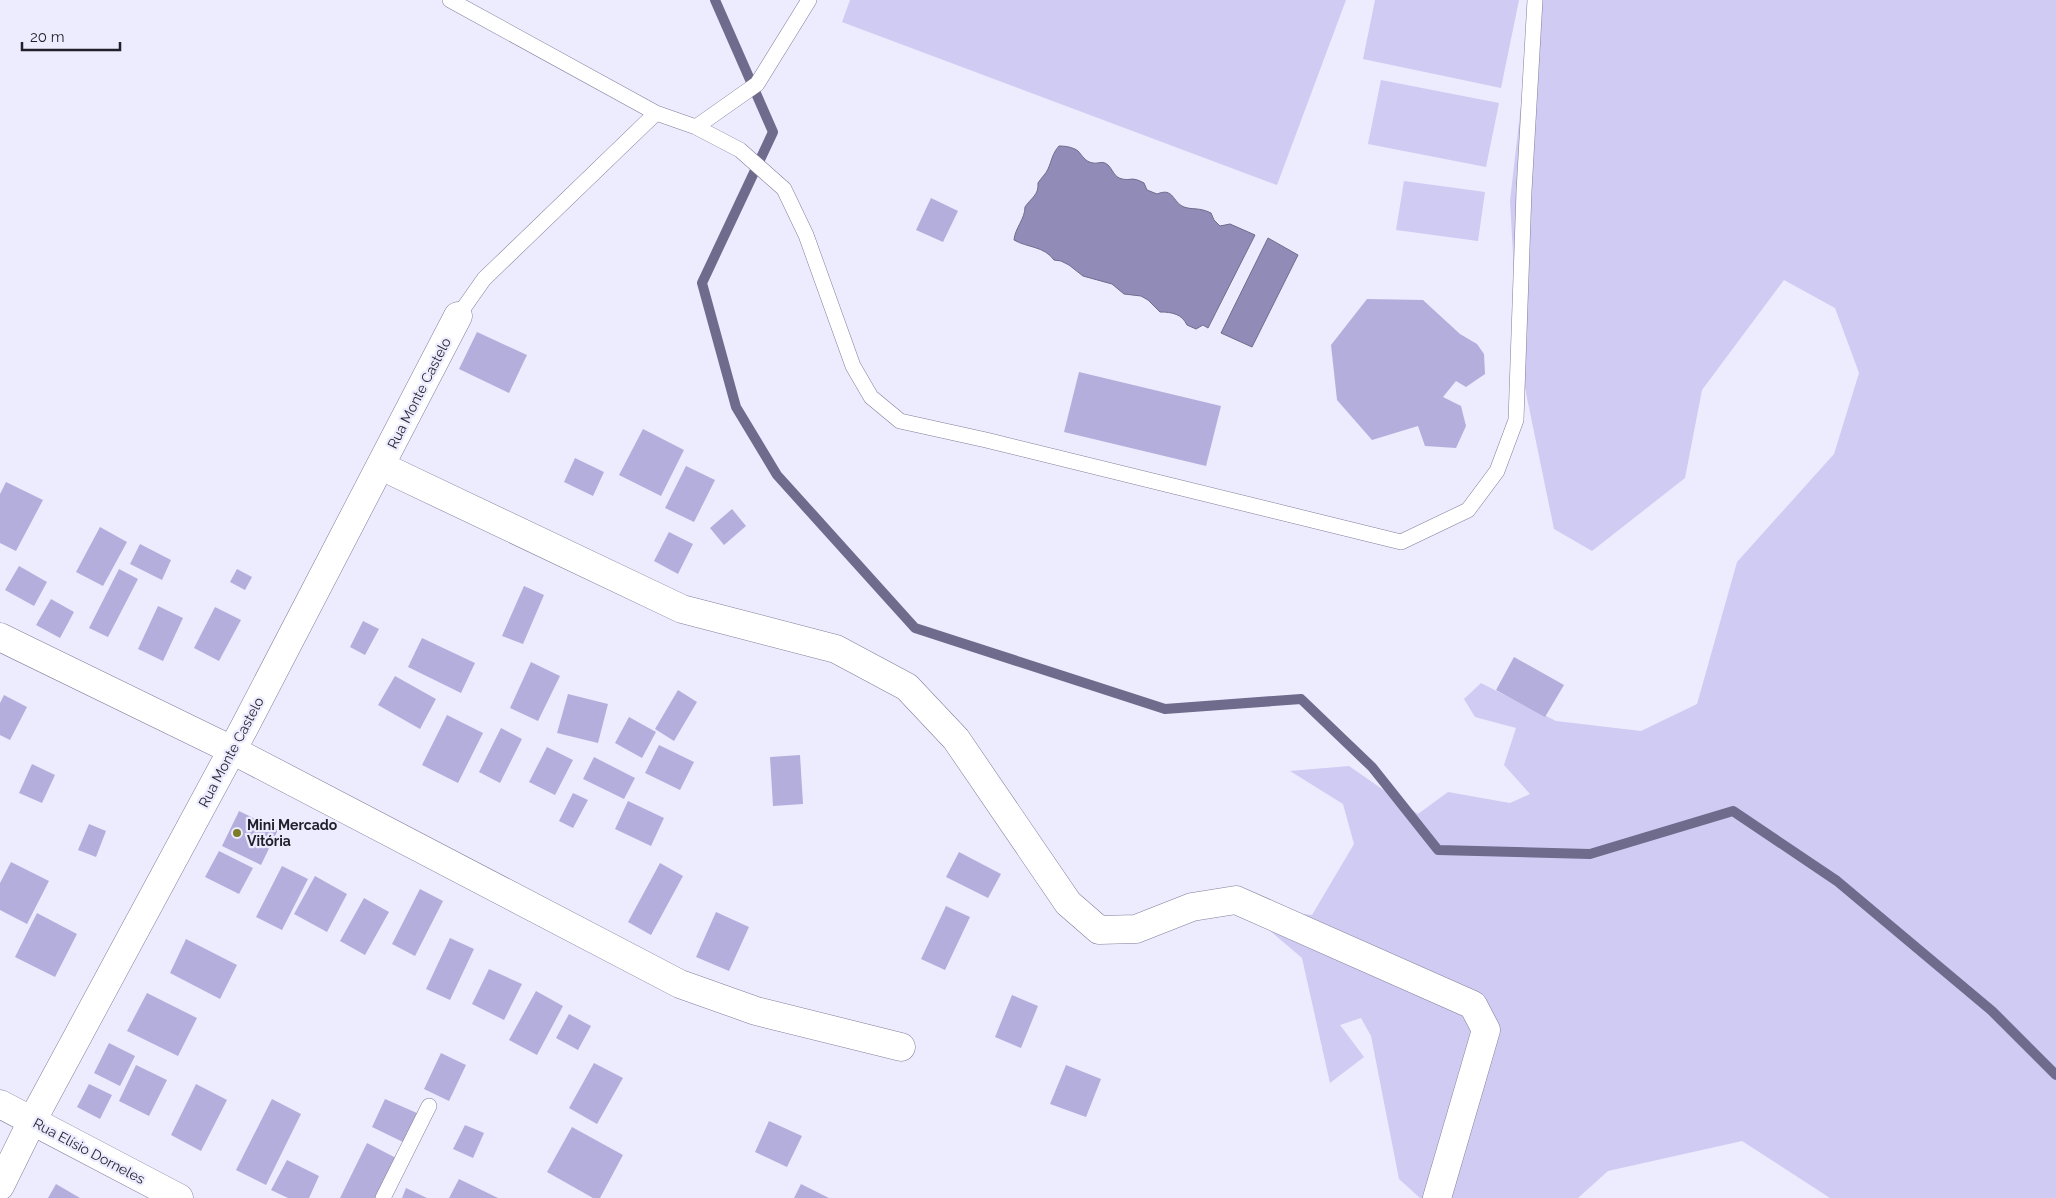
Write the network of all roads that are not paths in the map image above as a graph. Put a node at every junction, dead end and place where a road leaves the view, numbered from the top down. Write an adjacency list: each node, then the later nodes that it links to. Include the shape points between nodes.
1 (450, 0): 4 (lane)
2 (809, 0): 5 (lane, via 757,84)
3 (1535, 0): 5 (lane, via 1516,420 1497,471 1468,510 1401,542 900,421 872,397 853,366 806,235 784,189 740,150)
4 (656, 113): 5 (lane); 6 (lane, via 484,279)
5 (696, 127)
6 (458, 316): 7 (street, Rua Monte Castelo)
7 (381, 466): 9 (street, Rua Monte Castelo); 17 (street, via 682,609 836,649 907,687 956,739 1068,903 1099,930 1136,929 1192,907 1236,900 1473,1005 1486,1030)
8 (0, 637): 9 (street)
9 (232, 750): 10 (street, via 680,984 756,1011); 13 (street, Rua Monte Castelo)
10 (901, 1047)
11 (0, 1104): 13 (street, Rua Elísio Dorneles)
12 (429, 1106): 16 (lane)
13 (32, 1121): 14 (street, Rua Monte Castelo); 15 (street, Rua Elísio Dorneles)
14 (0, 1186)
15 (179, 1198)
16 (382, 1198)
17 (1437, 1198)

